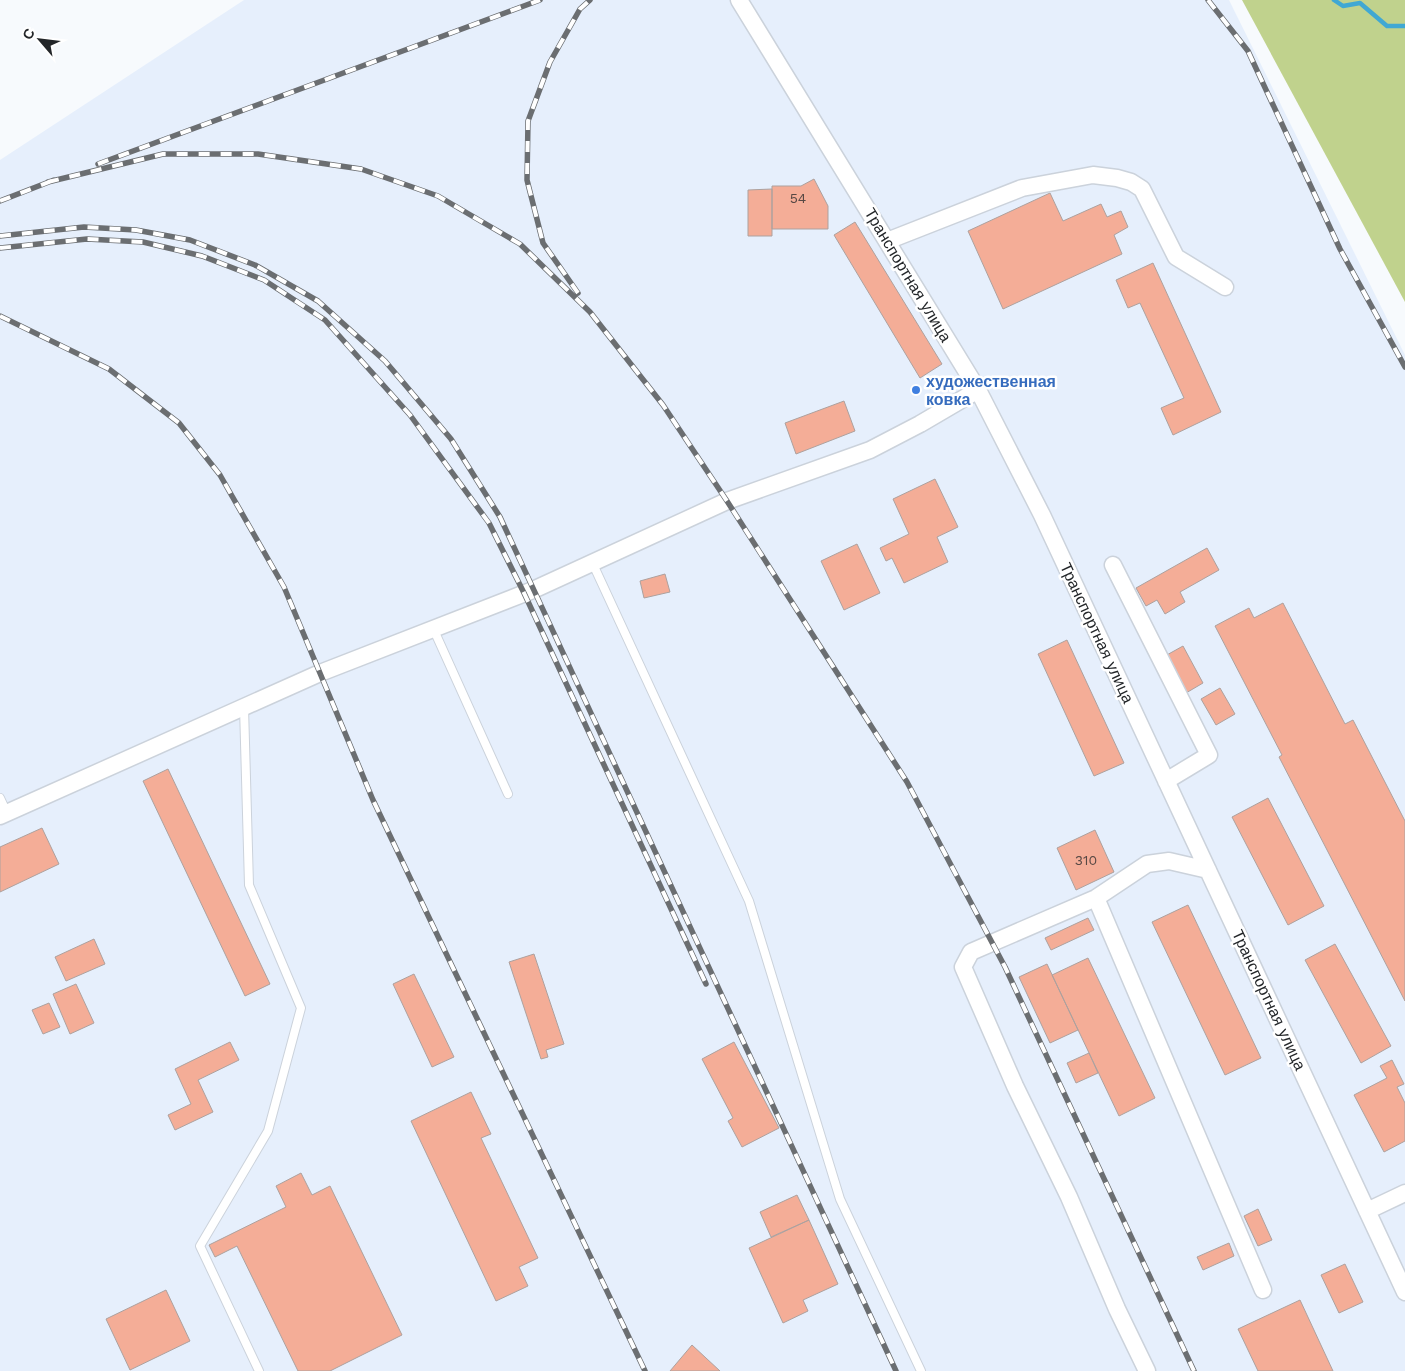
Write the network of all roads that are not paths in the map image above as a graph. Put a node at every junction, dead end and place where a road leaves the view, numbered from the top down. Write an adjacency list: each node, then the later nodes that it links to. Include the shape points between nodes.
1 (739, 0): 2 (street, Транспортная улица)
2 (887, 241): 3 (street, via 1022,188 1093,175 1118,178 1142,189 1176,257); 4 (street, Транспортная улица)
3 (1225, 287)
4 (978, 390): 5 (street, via 870,450 727,502); 9 (street, Транспортная улица, via 1042,514)
5 (592, 562): 7 (street, via 533,590); 19 (lane, via 750,901 840,1199)
6 (1113, 565): 9 (street, via 1209,756)
7 (432, 628): 8 (street); 10 (lane)
8 (244, 707): 11 (street); 18 (lane, via 249,885 301,1008 268,1131 200,1246)
9 (1166, 780): 12 (street, Транспортная улица)
10 (508, 794)
11 (2, 809)
12 (1208, 870): 13 (street, via 1169,861 1147,864); 15 (street, Транспортная улица)
13 (1096, 898): 16 (street); 20 (street, via 971,952 963,967)
14 (1405, 1193): 15 (street)
15 (1367, 1211): 17 (street, Транспортная улица)
16 (1263, 1290)
17 (1405, 1292)
18 (259, 1371)
19 (921, 1371)
20 (1147, 1371)

